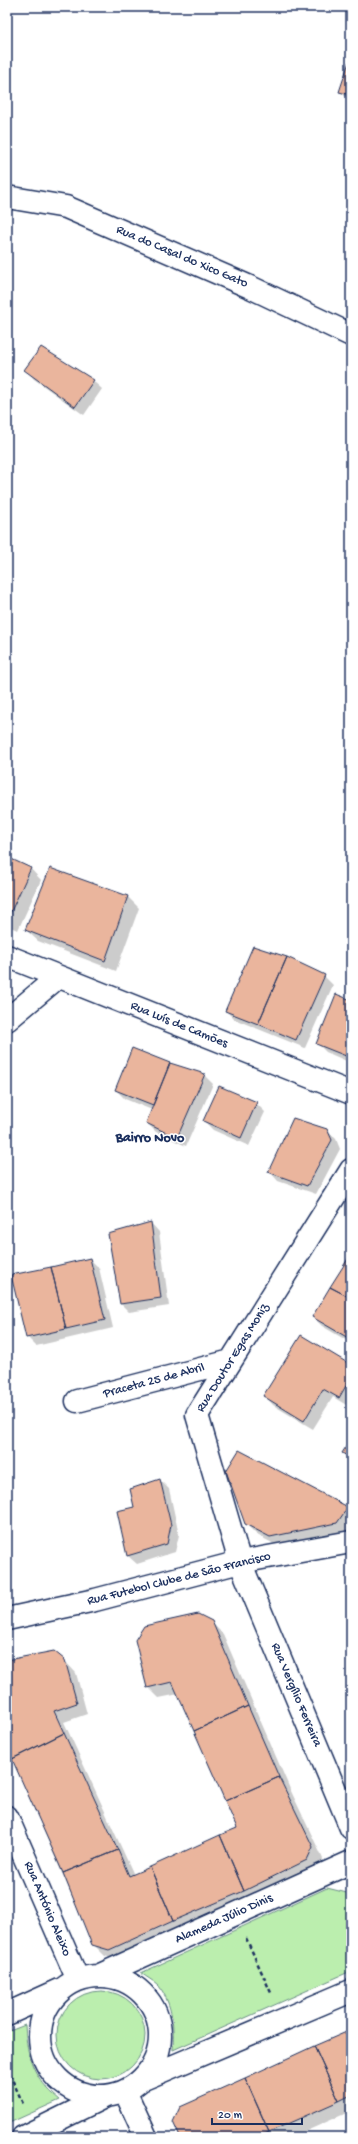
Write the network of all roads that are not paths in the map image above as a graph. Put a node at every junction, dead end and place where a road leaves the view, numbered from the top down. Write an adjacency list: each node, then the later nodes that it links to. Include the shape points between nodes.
1 (7, 197): 2 (street, Rua do Casal do Xico Gato, via 66,208 250,286)
2 (351, 335)
3 (7, 956): 4 (street, Rua Luís de Camões)
4 (58, 977): 5 (street); 6 (street, Rua Luís de Camões)
5 (7, 1020)
6 (351, 1094)
7 (351, 1170): 8 (street, Rua Doutor Egas Moniz)
8 (231, 1361): 9 (street, Praceta 25 de Abril); 11 (street, Rua Doutor Egas Moniz, via 197,1415)
9 (76, 1401)
10 (351, 1542): 11 (street, Rua Futebol Clube de São Francisco)
11 (240, 1562): 12 (street, Rua Futebol Clube de São Francisco, via 95,1600); 14 (street, Rua Vergílio Ferreira)
12 (7, 1619)
13 (7, 1817): 16 (street, Rua António Aleixo)
14 (351, 1828)
15 (351, 1862): 16 (street, Alameda Júlio Dinis)
16 (79, 1982): 18 (street, Alameda Júlio Dinis); 19 (street, Alameda Júlio Dinis, via 118,1978 136,1988 150,2003 158,2022 160,2042 154,2062); 19 (street, Alameda Júlio Dinis, via 49,2004 41,2022 40,2041 44,2060 54,2076 69,2088 87,2094)
17 (351, 1991): 19 (street, Alameda Júlio Dinis)
18 (7, 2014)
19 (124, 2089): 20 (street, Alameda Júlio Dinis); 21 (street)
20 (29, 2134)
21 (146, 2137)

